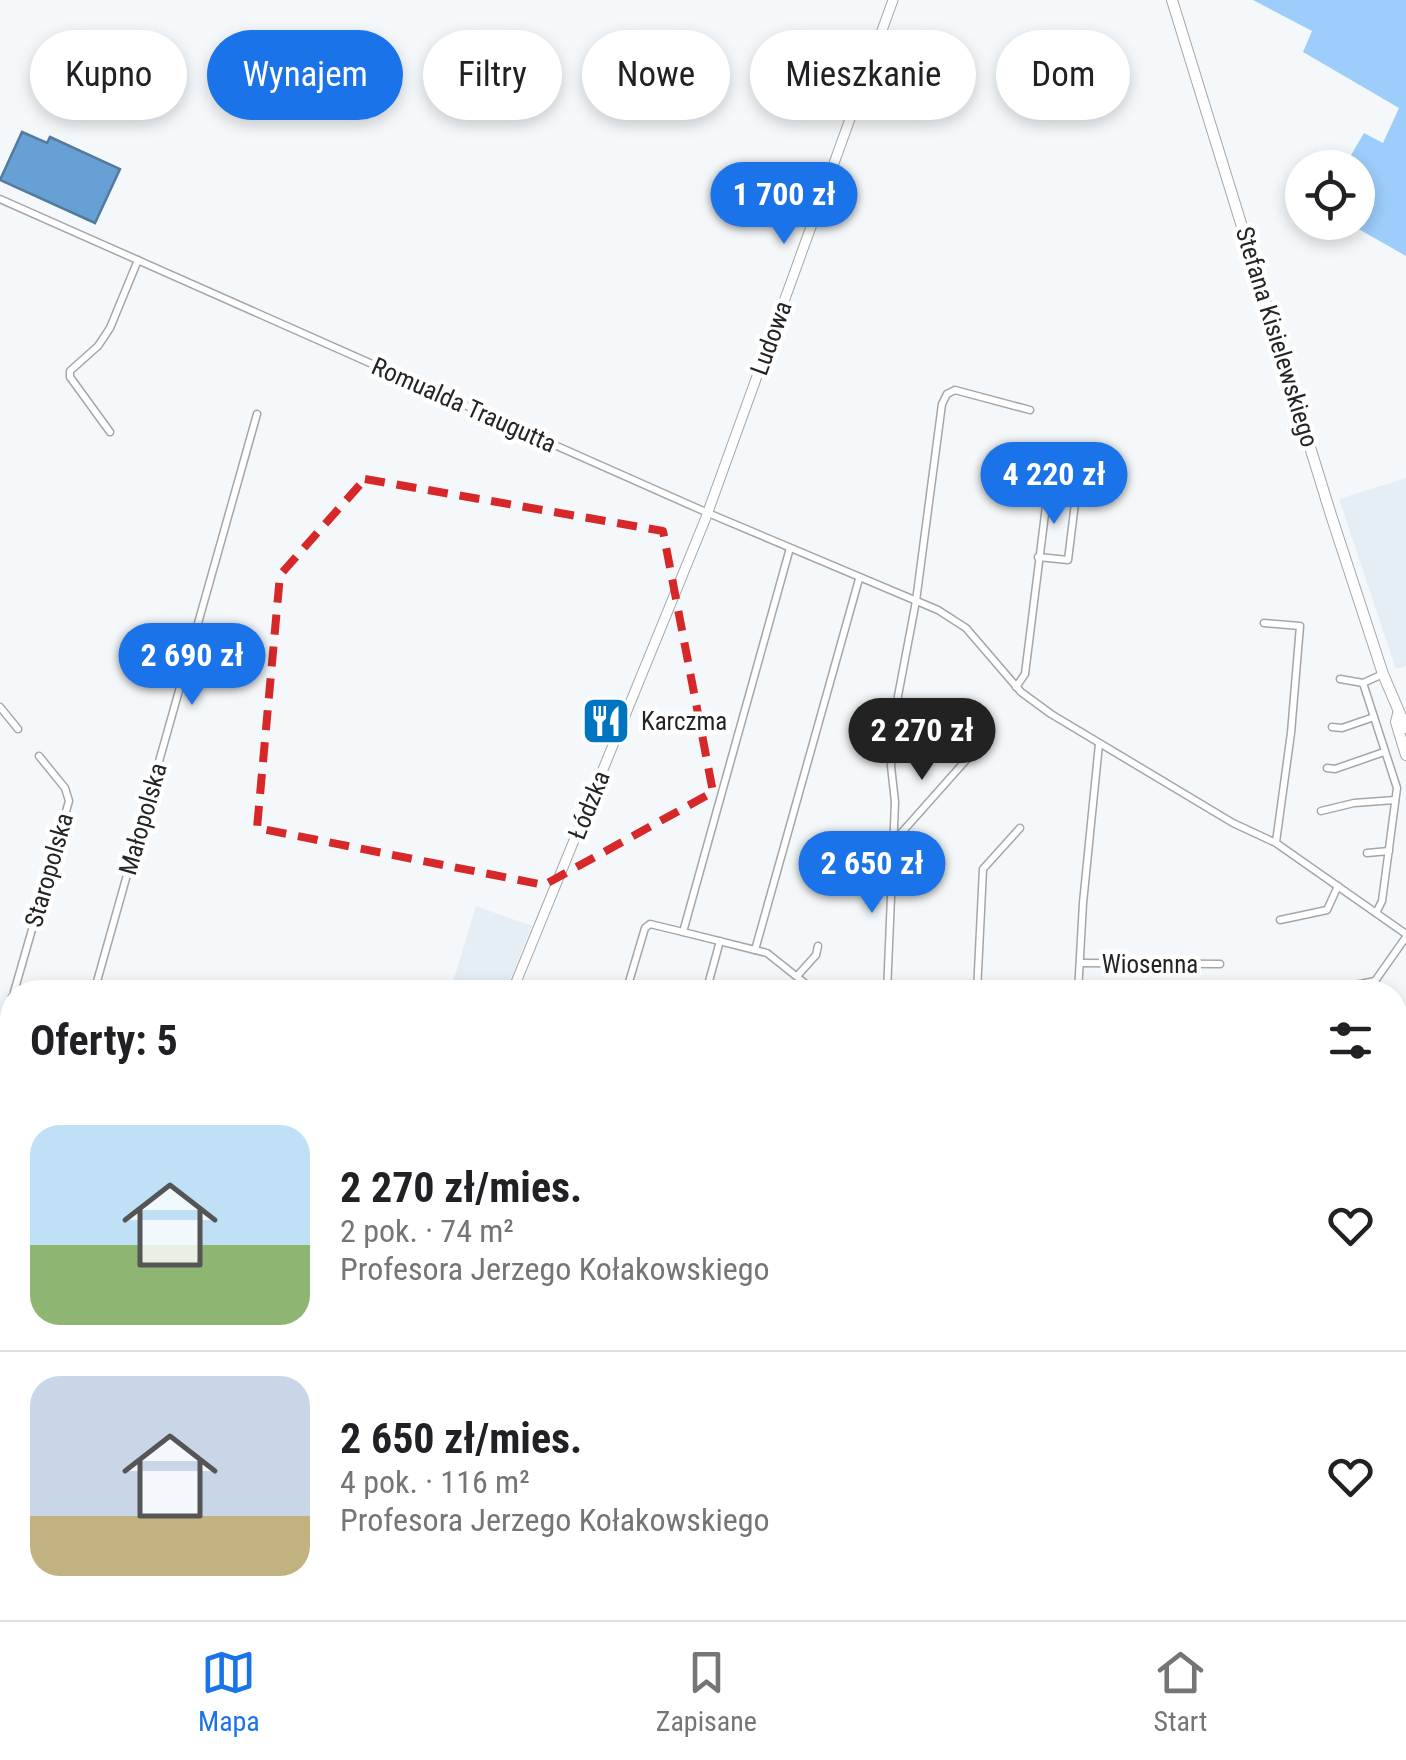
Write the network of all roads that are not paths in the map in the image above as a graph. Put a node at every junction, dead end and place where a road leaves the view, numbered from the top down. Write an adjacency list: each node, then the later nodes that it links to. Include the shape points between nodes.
1 (894, 0): 10 (street, Ludowa)
2 (1172, 0): 16 (main road, Stefana Kisielewskiego)
3 (0, 198): 4 (street, Romualda Traugutta)
4 (138, 260): 7 (street, via 110,328 70,371); 10 (street, Romualda Traugutta)
5 (1030, 410): 14 (street, via 955,390 944,398)
6 (256, 414): 51 (street, Małopolska)
7 (110, 432)
8 (1053, 450): 12 (street)
9 (1076, 503): 12 (street, via 1068,560)
10 (709, 510): 11 (street, Romualda Traugutta); 52 (street, Łódzka)
11 (790, 548): 13 (street, Romualda Traugutta); 42 (street)
12 (1038, 557): 19 (street, via 1025,674)
13 (860, 579): 14 (street, Romualda Traugutta); 46 (street)
14 (916, 601): 19 (street, Romualda Traugutta, via 966,628); 35 (street, via 891,766)
15 (1264, 623): 36 (street, via 1300,626)
16 (1383, 674): 18 (street); 21 (main road, Stefana Kisielewskiego)
17 (1340, 679): 18 (street)
18 (1363, 683): 22 (street)
19 (1016, 687): 26 (street, Romualda Traugutta)
20 (0, 707): 25 (street)
21 (1398, 714): 24 (main road, Stefana Kisielewskiego); 29 (main road, Stefana Kisielewskiego)
22 (1374, 717): 23 (street); 28 (street)
23 (1332, 727)
24 (1406, 728)
25 (18, 730)
26 (1099, 744): 36 (street, Romualda Traugutta); 47 (street)
27 (975, 750): 35 (street)
28 (1384, 752): 31 (street); 32 (street)
29 (1406, 755)
30 (39, 756): 50 (street, Staropolska, via 66,788 69,802)
31 (1327, 768)
32 (1395, 800): 33 (street); 37 (street)
33 (1322, 811)
34 (1020, 828): 57 (street, via 983,869)
35 (894, 840): 56 (street)
36 (1276, 843): 39 (street, Romualda Traugutta)
37 (1389, 851): 38 (street); 40 (street)
38 (1367, 853)
39 (1338, 886): 40 (street, Romualda Traugutta); 41 (street, via 1326,910)
40 (1376, 913): 43 (street, Romualda Traugutta)
41 (1280, 920)
42 (683, 932): 44 (street); 53 (street, via 645,928)
43 (1406, 936): 59 (street)
44 (720, 941): 46 (street); 54 (street)
45 (818, 946): 49 (street)
46 (755, 950): 49 (street)
47 (1080, 964): 48 (street, Wiosenna); 58 (street)
48 (1220, 964)
49 (798, 975): 55 (street)
50 (17, 980)
51 (97, 980)
52 (517, 980)
53 (630, 980)
54 (709, 980)
55 (801, 980)
56 (885, 980)
57 (978, 980)
58 (1079, 980)
59 (1375, 980)

